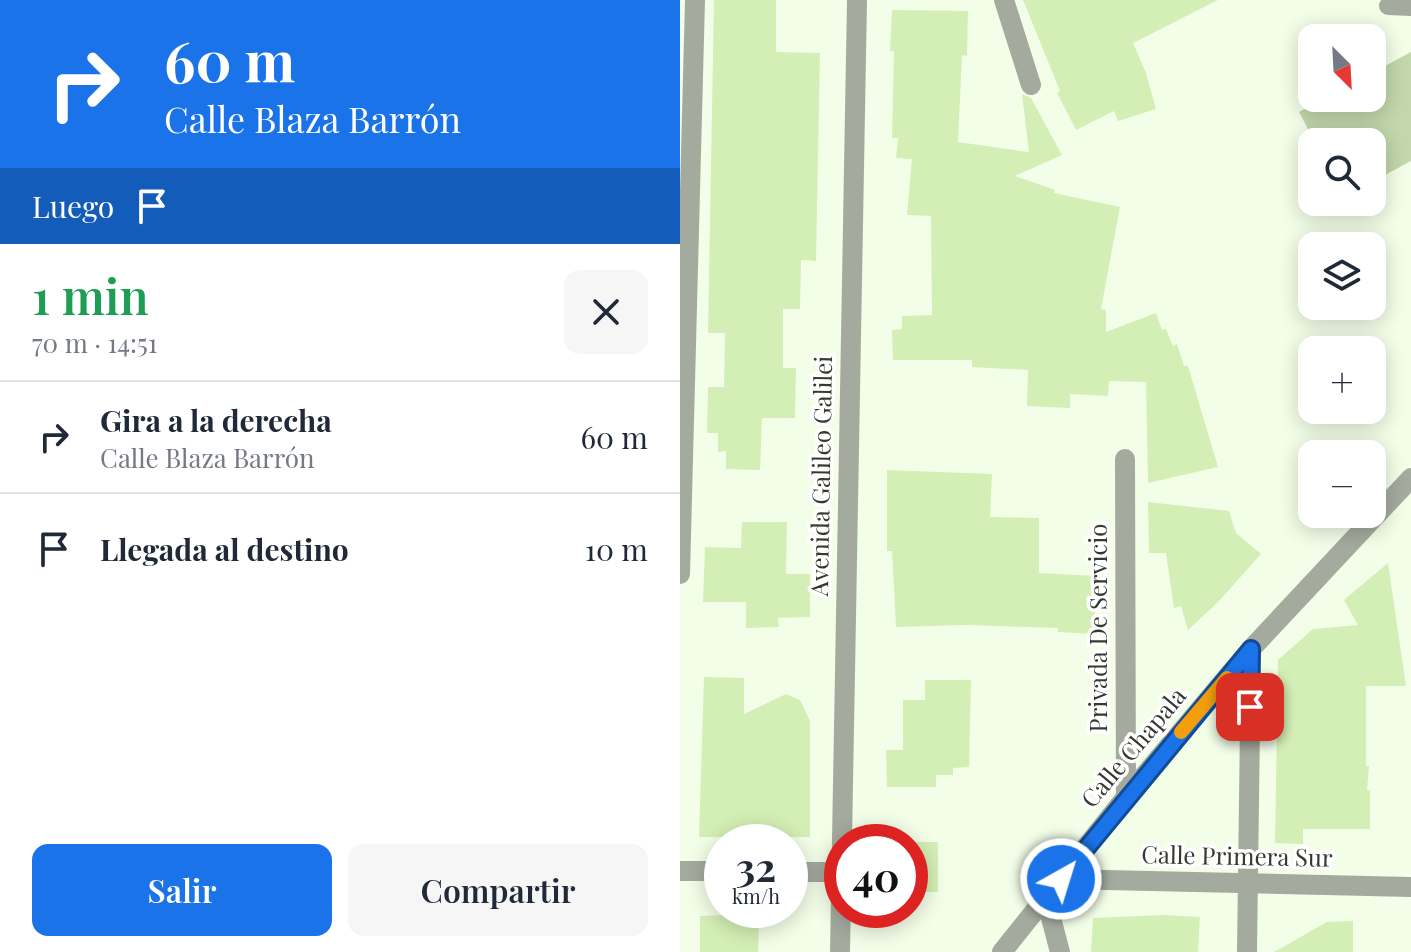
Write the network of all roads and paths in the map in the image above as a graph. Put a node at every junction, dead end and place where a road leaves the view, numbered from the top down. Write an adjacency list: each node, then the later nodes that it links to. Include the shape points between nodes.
1 (695, 0): 9 (street)
2 (857, 0): 12 (street, Avenida Galileo Galilei)
3 (1004, 0): 6 (street)
4 (1388, 6): 5 (lane)
5 (1411, 7)
6 (1031, 85)
7 (1125, 459): 11 (street, Privada De Servicio)
8 (1411, 478): 10 (street, Calle Chapala)
9 (680, 574)
10 (1251, 649): 11 (street, Calle Chapala); 16 (street)
11 (1126, 797): 15 (street, Calle Chapala)
12 (842, 824)
13 (680, 871): 14 (street)
14 (704, 871)
15 (1061, 879): 16 (street, Calle Primera Sur); 18 (street, Calle Chapala)
16 (1248, 883): 17 (street, Calle Primera Sur); 23 (street)
17 (1411, 887)
18 (1046, 899): 21 (street, Calle Chapala); 22 (street)
19 (840, 928): 20 (street, Avenida Galileo Galilei)
20 (840, 952)
21 (1002, 952)
22 (1060, 952)
23 (1247, 952)

